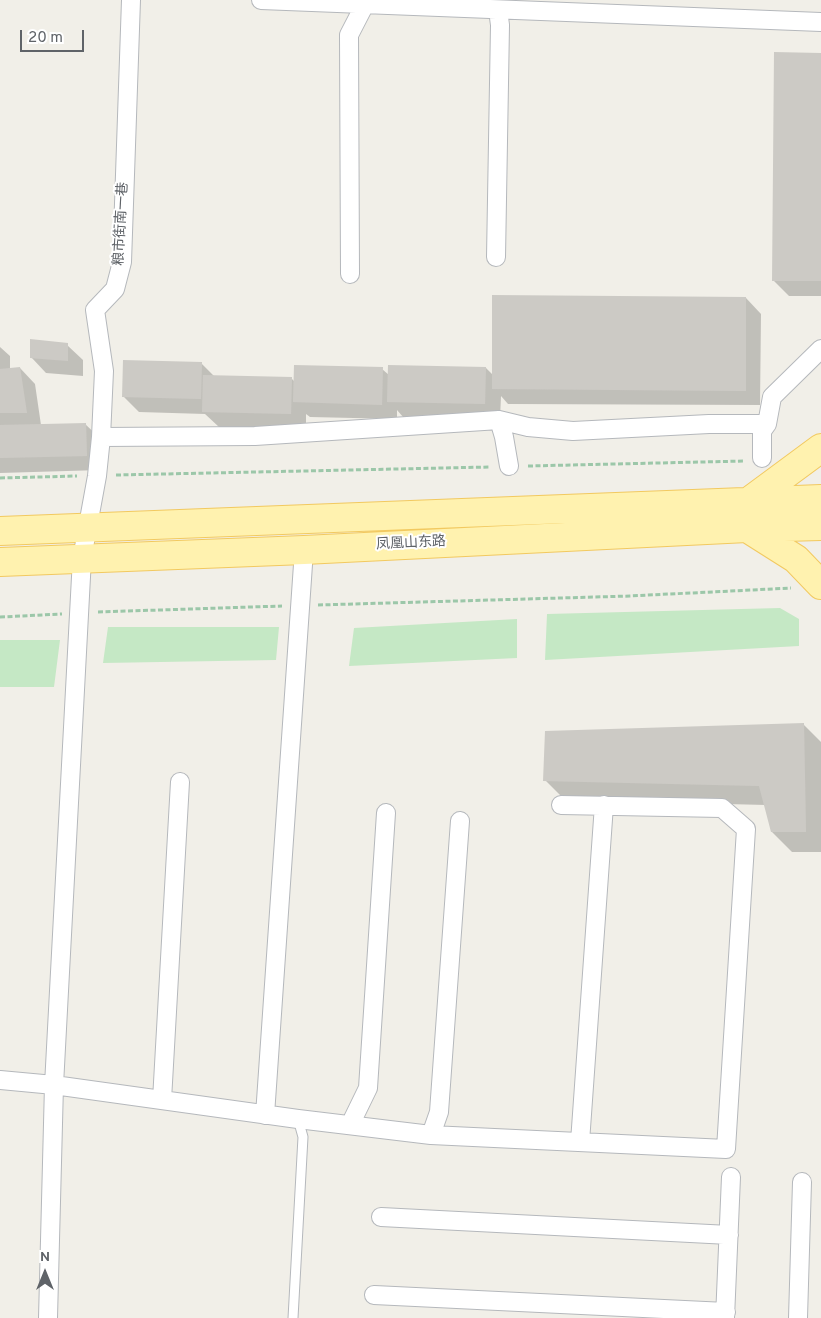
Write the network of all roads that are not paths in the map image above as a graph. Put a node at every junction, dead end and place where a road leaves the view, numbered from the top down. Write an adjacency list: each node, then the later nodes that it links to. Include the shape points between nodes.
1 (131, 0): 11 (street, 粮市街南一巷, via 122,262 115,289 95,310 104,371)
2 (261, 0): 3 (street)
3 (365, 2): 4 (street); 7 (street, via 349,35)
4 (498, 10): 5 (street); 6 (street)
5 (821, 22)
6 (496, 257)
7 (350, 274)
8 (821, 348): 10 (street, via 772,396)
9 (499, 420): 10 (street, via 528,428 573,431); 11 (street, via 255,436); 14 (street)
10 (767, 424): 13 (street, via 762,431)
11 (101, 437): 18 (street, 粮市街南一巷)
12 (821, 448): 16 (main road)
13 (762, 458)
14 (509, 466)
15 (821, 499): 16 (main road, 凤凰山东路)
16 (747, 515): 17 (main road, 凤凰山东路); 18 (main road, 凤凰山东路); 20 (main road, 凤凰山东路); 23 (main road)
17 (821, 526)
18 (88, 527): 19 (main road, 凤凰山东路); 21 (street, 粮市街南一巷)
19 (0, 531)
20 (304, 550): 21 (main road, 凤凰山东路); 32 (street)
21 (82, 558): 22 (main road, 凤凰山东路); 30 (street, 粮市街南一巷)
22 (0, 562)
23 (821, 585)
24 (180, 782): 31 (street)
25 (561, 805): 26 (street)
26 (604, 805): 36 (street); 36 (street, via 722,808 746,829 726,1149)
27 (386, 813): 34 (street, via 368,1088)
28 (460, 821): 35 (street, via 439,1112)
29 (0, 1080): 30 (street)
30 (54, 1085): 31 (street); 43 (street, 粮市街南一巷)
31 (162, 1100): 32 (street)
32 (265, 1114): 33 (street)
33 (298, 1119): 34 (street); 44 (lane, via 303,1137)
34 (350, 1125): 35 (street)
35 (431, 1135): 36 (street)
36 (580, 1142)
37 (731, 1177): 40 (street)
38 (802, 1182): 45 (street)
39 (380, 1216): 40 (street)
40 (729, 1235): 42 (street)
41 (374, 1295): 42 (street)
42 (726, 1315)
43 (48, 1318)
44 (292, 1318)
45 (798, 1318)

